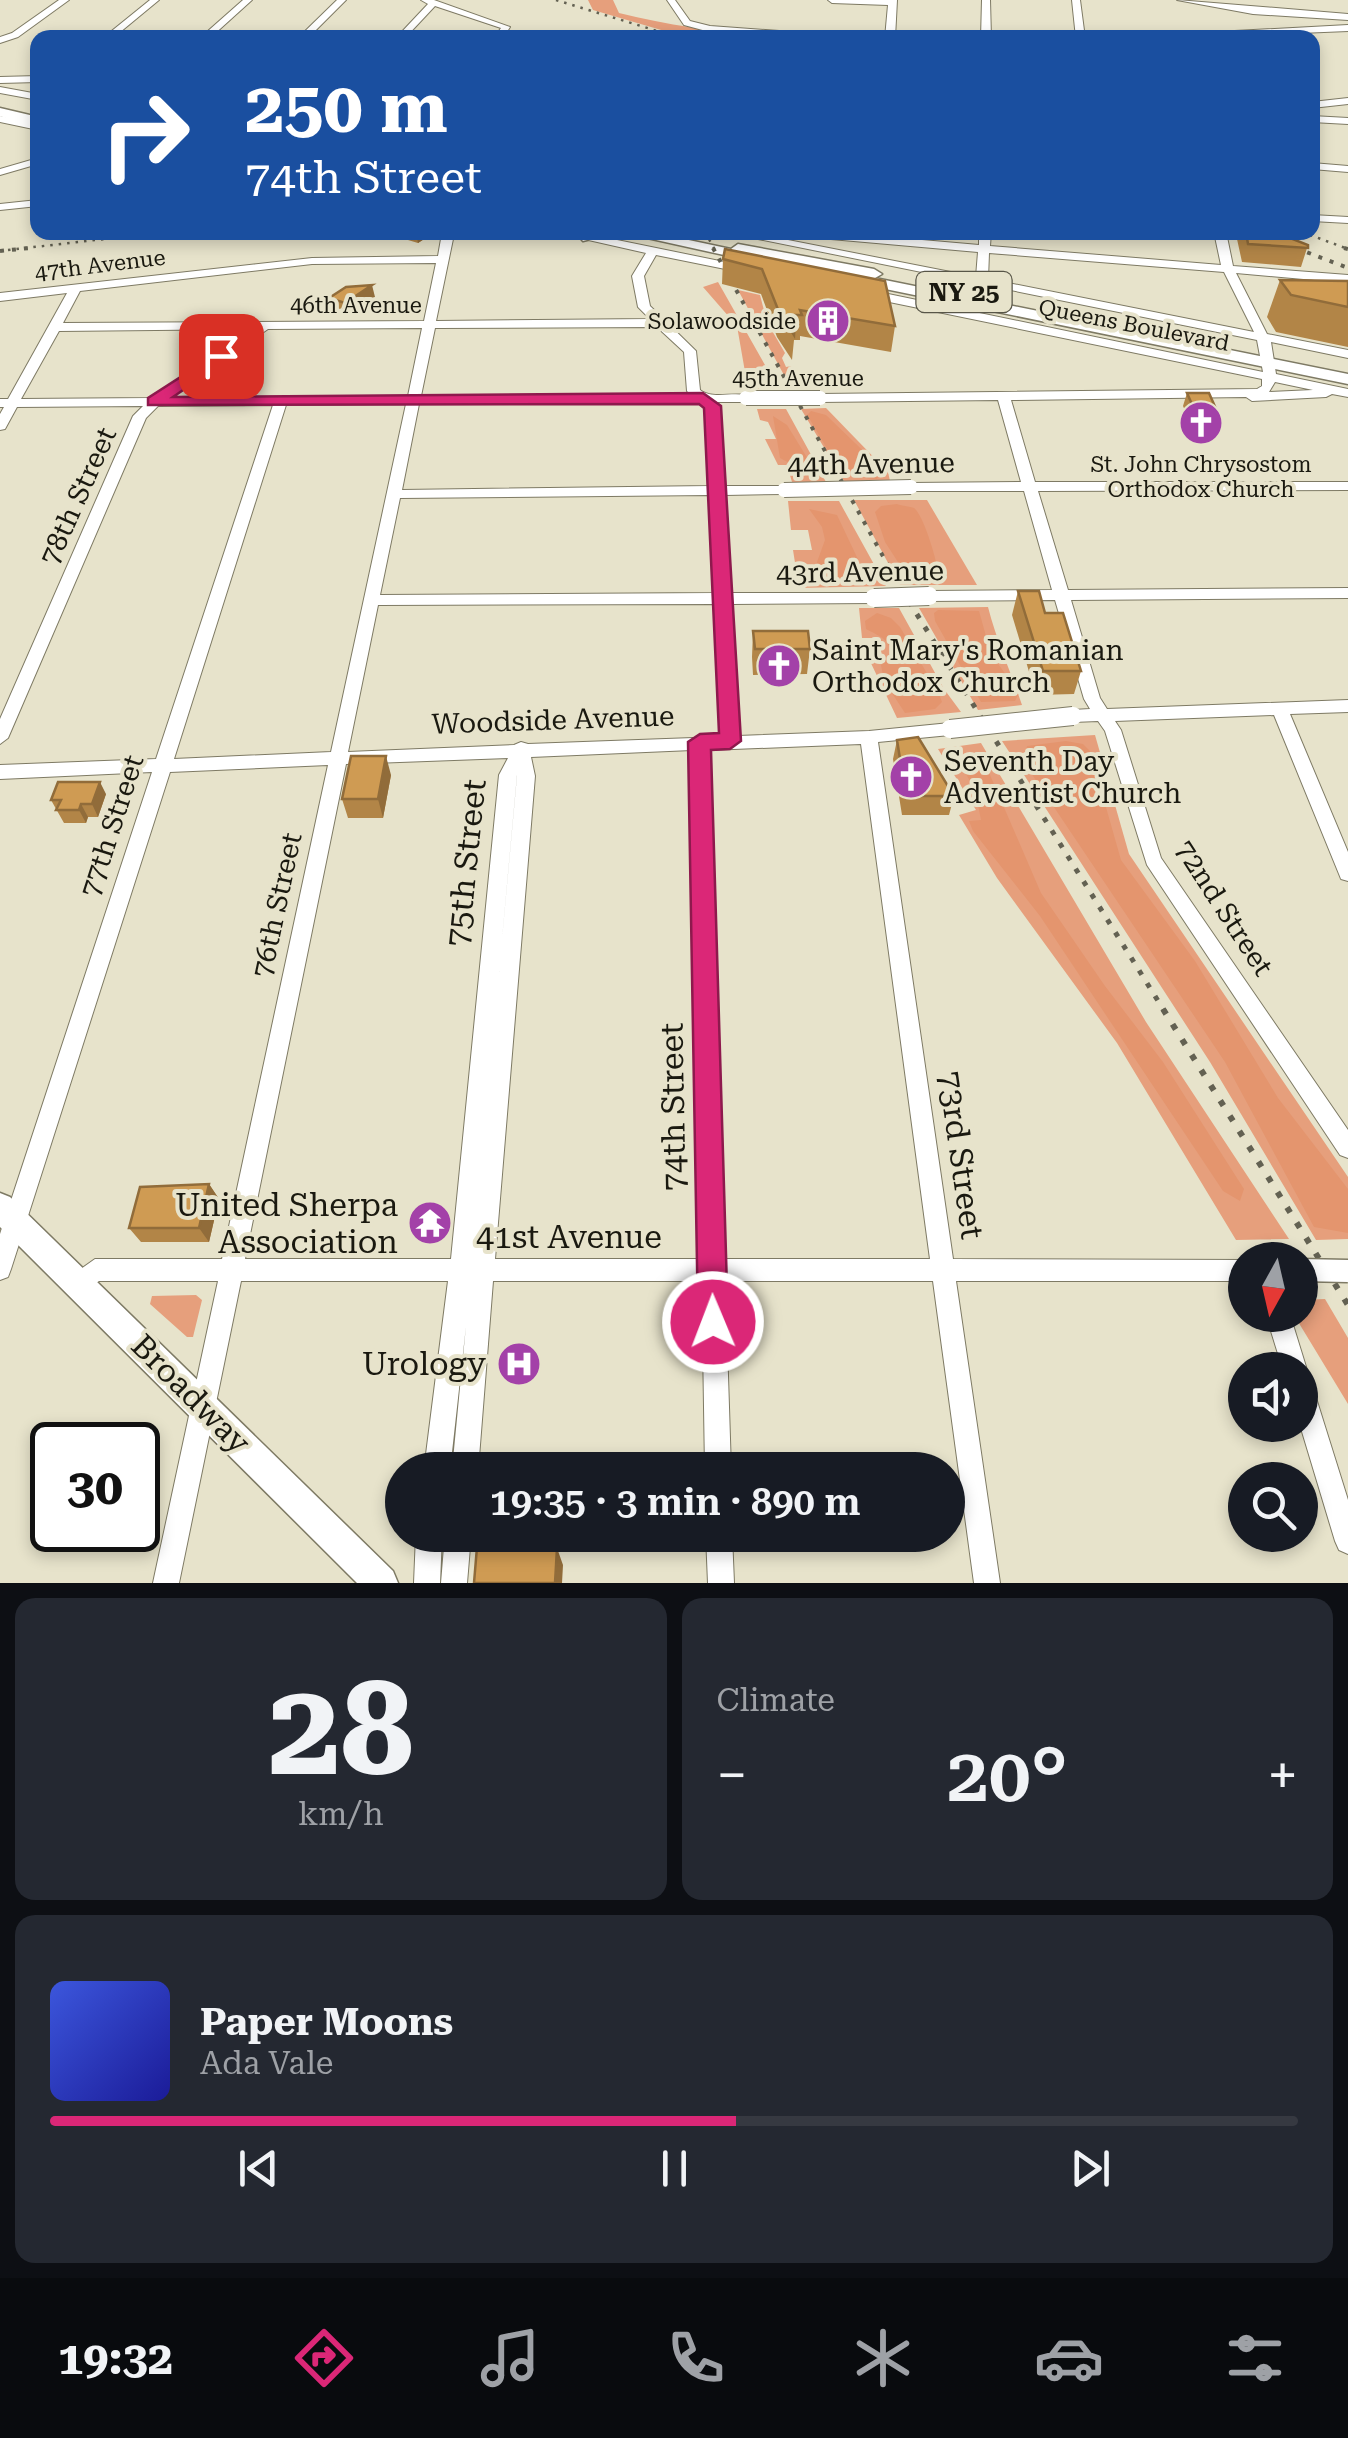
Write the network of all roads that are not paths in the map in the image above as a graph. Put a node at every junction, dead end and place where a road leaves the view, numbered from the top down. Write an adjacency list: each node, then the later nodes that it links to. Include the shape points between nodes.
1 (64, 0): 28 (street)
2 (156, 0): 16 (street)
3 (248, 0): 17 (street)
4 (342, 0): 18 (street)
5 (670, 0): 21 (street, via 687,23)
6 (832, 0): 12 (street)
7 (986, 0): 23 (street)
8 (1076, 0): 24 (street)
9 (1178, 0): 13 (street); 25 (street)
10 (1258, 0): 13 (street)
11 (429, 1): 19 (street); 20 (street)
12 (893, 2): 22 (street)
13 (1264, 12): 14 (street); 26 (street)
14 (1348, 17)
15 (1348, 28): 27 (street)
16 (117, 30)
17 (213, 30)
18 (310, 30)
19 (406, 30)
20 (504, 30)
21 (728, 30)
22 (891, 30)
23 (986, 30)
24 (1080, 30)
25 (1181, 30)
26 (1270, 30)
27 (1320, 30)
28 (0, 40)
29 (30, 79): 30 (street)
30 (0, 80)
31 (0, 90): 32 (street)
32 (30, 96)
33 (0, 99): 36 (main road)
34 (1348, 101): 35 (street)
35 (1320, 104)
36 (30, 105)
37 (1, 116): 38 (main road)
38 (30, 120)
39 (1320, 120): 40 (street)
40 (1348, 122)
41 (30, 164): 44 (street)
42 (1320, 167): 43 (street)
43 (1348, 169)
44 (0, 172)
45 (30, 204): 46 (street)
46 (0, 207)
47 (1320, 218): 48 (street)
48 (1348, 220)
49 (443, 240): 63 (street, 76th Street)
50 (450, 240): 64 (street, 76th Street)
51 (608, 240): 62 (street)
52 (668, 240): 77 (main road, Queens Boulevard / NY 25)
53 (699, 240): 77 (main road, Queens Boulevard / NY 25)
54 (769, 240): 59 (street, Queens Boulevard)
55 (807, 240): 60 (street)
56 (881, 240): 61 (street)
57 (984, 240): 61 (street)
58 (1222, 240): 65 (street)
59 (774, 241): 60 (street, Queens Boulevard)
60 (812, 248): 68 (street, Queens Boulevard)
61 (984, 248): 65 (street); 68 (street)
62 (654, 250): 66 (street); 72 (street, via 638,276 638,291)
63 (401, 259): 64 (street, 47th Avenue); 69 (street, 47th Avenue, via 312,260)
64 (443, 259): 73 (street, 76th Street)
65 (1228, 269): 67 (street); 77 (street)
66 (768, 274)
67 (1348, 279)
68 (982, 282): 77 (street, Queens Boulevard)
69 (76, 288): 71 (street, 47th Avenue); 75 (street)
70 (844, 289): 77 (street, Queens Boulevard)
71 (0, 297)
72 (657, 323): 73 (street, 46th Avenue); 82 (street, via 690,351 694,391)
73 (430, 325): 74 (street, 46th Avenue); 83 (street, 76th Street)
74 (265, 326): 75 (street, 46th Avenue); 85 (street, 78th Street)
75 (54, 328): 86 (street)
76 (1348, 354): 77 (street, Queens Boulevard)
77 (1268, 357): 78 (main road, Queens Boulevard / NY 25); 79 (main road, Queens Boulevard / NY 25); 80 (street, 45th Avenue, via 1265,391)
78 (1348, 368)
79 (1345, 387): 80 (street, 45th Avenue, via 1276,398)
80 (1237, 395): 81 (street, 45th Avenue)
81 (1003, 396): 82 (street, 45th Avenue, bridge); 89 (street, 72nd Street)
82 (703, 398): 83 (street, 45th Avenue); 90 (street, via 712,406)
83 (414, 400): 84 (street, 45th Avenue); 91 (street, 76th Street)
84 (280, 401): 85 (street, 45th Avenue); 105 (street, 77th Street)
85 (154, 402): 86 (street, 45th Avenue); 100 (street, 78th Street, via 140,416)
86 (6, 403): 87 (street)
87 (0, 426)
88 (1348, 486): 89 (street, 44th Avenue)
89 (1031, 489): 90 (street, 44th Avenue, bridge); 93 (street, 72nd Street)
90 (716, 491): 91 (street, 44th Avenue); 94 (street)
91 (394, 494): 95 (street, 76th Street)
92 (1348, 593): 93 (street, 43rd Avenue)
93 (1063, 594): 94 (street, 43rd Avenue, bridge); 98 (street, 72nd Street, via 1092,699)
94 (722, 598): 95 (street, 43rd Avenue); 101 (street)
95 (372, 600): 104 (street, 76th Street)
96 (1348, 706): 97 (street, Woodside Avenue)
97 (1279, 707): 98 (street, Woodside Avenue); 107 (street)
98 (1102, 713): 99 (street, Woodside Avenue, bridge); 108 (street, 72nd Street, via 1154,860)
99 (869, 737): 101 (street, Woodside Avenue); 113 (street, 73rd Street)
100 (0, 738)
101 (730, 741): 102 (street, Woodside Avenue)
102 (700, 742): 103 (street, Woodside Avenue); 114 (street, 74th Street)
103 (520, 748): 104 (street, Woodside Avenue); 112 (street, 75th Street, via 526,776)
104 (340, 756): 105 (street, Woodside Avenue); 111 (street, 76th Street)
105 (162, 766): 106 (street, Woodside Avenue); 109 (street, 77th Street)
106 (0, 772)
107 (1348, 874)
108 (1348, 1148)
109 (8, 1215): 110 (street, 77th Street); 118 (main road, Broadway)
110 (0, 1269)
111 (231, 1269): 112 (street, 41st Avenue); 118 (street, 41st Avenue, via 95,1270); 119 (street, 76th Street)
112 (473, 1269): 114 (street, 41st Avenue); 121 (street, 75th Street); 122 (street, 75th Street)
113 (944, 1269): 114 (street, 41st Avenue); 115 (street, 41st Avenue); 133 (street, 73rd Street)
114 (712, 1270): 123 (street, 74th Street)
115 (1228, 1270)
116 (1318, 1270): 117 (street, bridge)
117 (1348, 1270)
118 (79, 1284): 119 (main road, Broadway)
119 (203, 1406): 128 (street, 76th Street); 129 (main road, Broadway)
120 (1318, 1442): 124 (street)
121 (440, 1452)
122 (465, 1452)
123 (717, 1452)
124 (1348, 1541)
125 (428, 1552): 130 (street)
126 (457, 1552): 131 (street)
127 (719, 1552): 132 (street)
128 (166, 1583)
129 (381, 1583)
130 (426, 1583)
131 (454, 1583)
132 (720, 1583)
133 (988, 1583)

